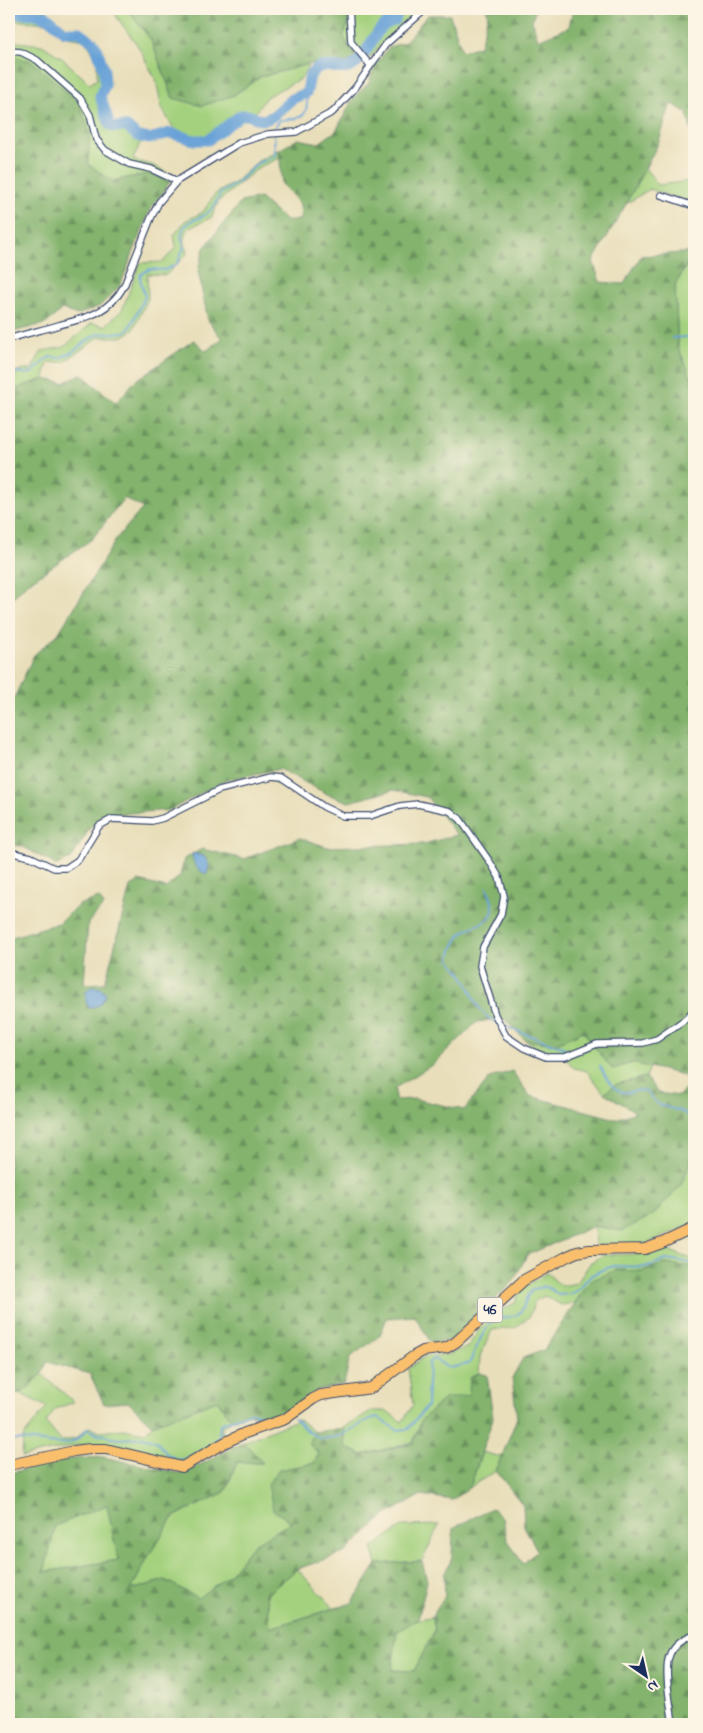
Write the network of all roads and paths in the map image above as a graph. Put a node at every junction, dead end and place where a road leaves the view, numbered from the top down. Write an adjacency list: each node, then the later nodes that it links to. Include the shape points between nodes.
1 (349, 9): 4 (street, via 351,42)
2 (426, 9): 4 (street)
3 (9, 51): 5 (street, via 21,52 37,60 80,98 90,115 96,139 105,150 129,164 150,168)
4 (367, 63): 5 (street, via 355,88 321,120 296,132 250,138)
5 (177, 181): 8 (street, via 150,218 124,286 114,301 89,317)
6 (661, 195): 7 (street)
7 (694, 206)
8 (9, 339)
9 (9, 852): 10 (street, via 31,857 54,868 66,868 78,860 99,826 112,819 152,821 219,790 271,777 281,778 343,816 370,816 418,804 450,811 460,819 490,862 499,877 504,896 501,914 482,946 480,966 495,1015 506,1036 546,1057 565,1057 598,1044 643,1043 657,1039 687,1018)
10 (694, 1009)
11 (694, 1228): 12 (main road, 46, via 645,1249 589,1250 568,1256 524,1280 446,1348 423,1351 371,1388 321,1396 285,1419 245,1433 182,1467 90,1449)
12 (9, 1465)
13 (694, 1635): 14 (street, via 672,1649 668,1660)
14 (673, 1724)

